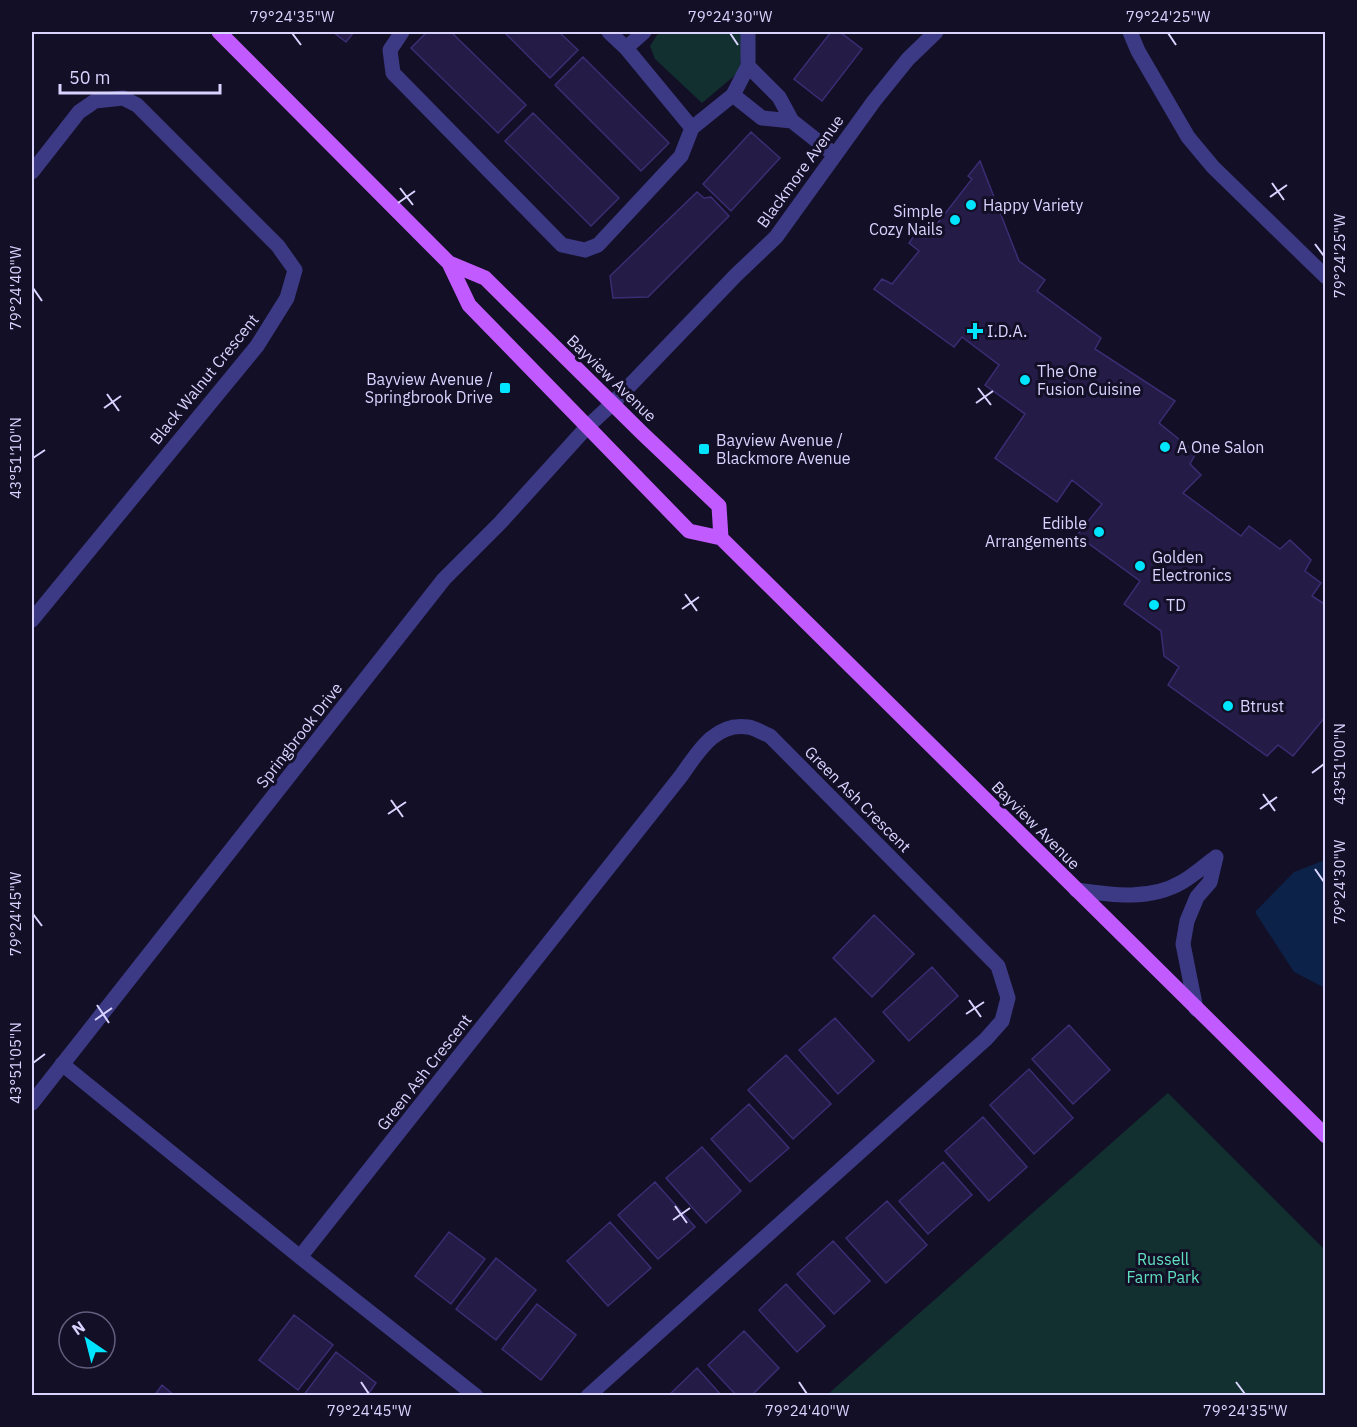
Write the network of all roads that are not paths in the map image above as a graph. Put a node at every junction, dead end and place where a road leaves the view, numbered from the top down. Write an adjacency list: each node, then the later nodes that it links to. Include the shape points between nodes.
1 (219, 32): 15 (main road, Bayview Avenue)
2 (402, 32): 12 (street, via 390,50 393,74 562,244 585,250 598,245 681,156)
3 (609, 32): 8 (street)
4 (644, 32): 8 (street)
5 (748, 32): 9 (street)
6 (936, 32): 13 (street, Blackmore Avenue, via 908,59)
7 (1130, 32): 16 (street, via 1194,145)
8 (626, 48): 12 (street)
9 (748, 66): 10 (street); 11 (street, via 779,97)
10 (733, 94): 11 (street, via 762,118); 12 (street)
11 (792, 121): 13 (street)
12 (692, 128)
13 (835, 155): 17 (street, Blackmore Avenue, via 776,237)
14 (32, 172): 20 (street, Black Walnut Crescent, via 79,112 95,101 123,98 137,105 278,246 294,270 287,298 256,346)
15 (449, 263): 17 (main road, Bayview Avenue, via 485,278); 18 (main road, Bayview Avenue, via 469,305)
16 (1326, 277)
17 (612, 404): 18 (street, Springbrook Drive); 19 (main road, Bayview Avenue, via 719,506)
18 (587, 427): 19 (main road, Bayview Avenue, via 689,531); 23 (street, Springbrook Drive, via 444,579)
19 (721, 538): 21 (main road, Bayview Avenue)
20 (32, 620)
21 (1076, 890): 22 (main road, Bayview Avenue); 22 (street, via 1119,896 1160,891 1182,882 1216,857 1210,882 1197,897 1187,921 1183,944)
22 (1196, 1008): 25 (main road, Bayview Avenue)
23 (62, 1064): 24 (street, Springbrook Drive); 26 (street)
24 (32, 1103)
25 (1326, 1136)
26 (300, 1257): 27 (street); 28 (street, Green Ash Crescent, via 701,748 723,729 749,727 770,736 998,966 1008,998 1002,1021 986,1040)
27 (476, 1395)
28 (588, 1395)

